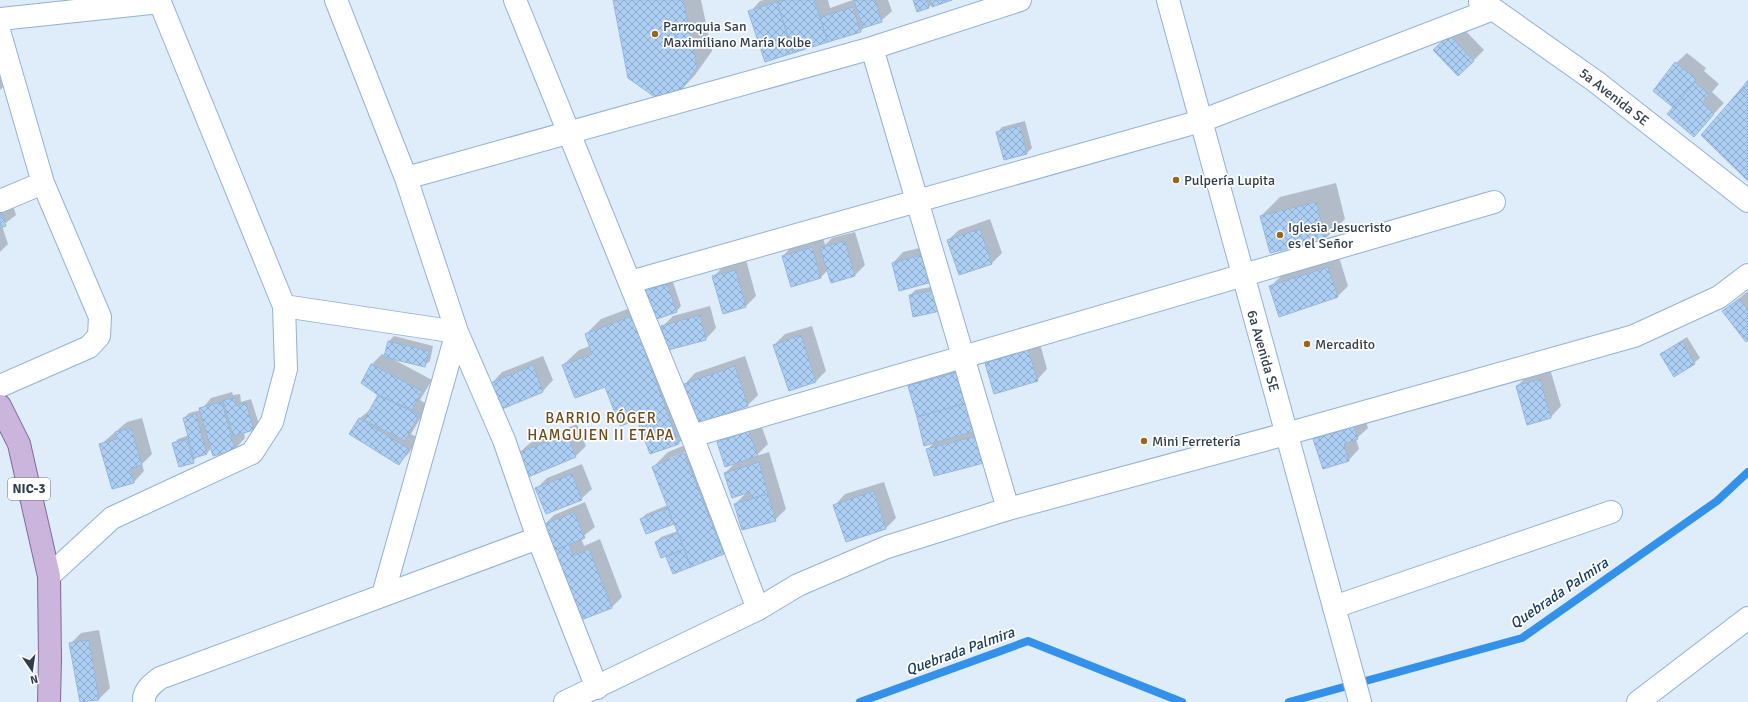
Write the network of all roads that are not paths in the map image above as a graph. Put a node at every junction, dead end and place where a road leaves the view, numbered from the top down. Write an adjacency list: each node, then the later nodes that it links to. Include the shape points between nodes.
1 (336, 0): 12 (street)
2 (515, 0): 11 (street)
3 (1020, 0): 9 (street)
4 (1168, 0): 10 (street, 6a Avenida SE)
5 (159, 1): 7 (street); 21 (street)
6 (1485, 5): 10 (street); 16 (street, 5a Avenida SE, via 1595,81)
7 (0, 19)
8 (0, 34): 13 (street)
9 (872, 48): 11 (street); 14 (street)
10 (1201, 121): 14 (street); 19 (street, 6a Avenida SE)
11 (570, 133): 12 (street); 20 (street)
12 (406, 178): 22 (street)
13 (43, 183): 15 (street); 24 (street, via 100,318 99,336 89,347)
14 (917, 200): 20 (street); 23 (street)
15 (0, 201)
16 (1748, 201)
17 (1494, 202): 19 (street)
18 (1748, 275): 26 (street, via 1719,297 1634,336)
19 (1242, 276): 23 (street); 26 (street, 6a Avenida SE)
20 (630, 282): 27 (street)
21 (284, 306): 22 (street); 31 (street, via 286,369 272,422 252,452 112,518)
22 (458, 332): 30 (street, via 504,440); 32 (street)
23 (963, 357): 27 (street); 28 (street)
24 (0, 386)
25 (0, 406): 31 (main road, NIC-3, via 19,444)
26 (1286, 434): 28 (street); 33 (street, 6a Avenida SE)
27 (692, 436): 34 (street)
28 (1008, 509): 34 (street, via 887,547 798,585)
29 (1611, 512): 33 (street)
30 (538, 538): 32 (street); 36 (street)
31 (49, 576): 37 (main road, NIC-3)
32 (383, 595): 38 (street, via 160,678 149,687)
33 (1334, 607): 40 (street, 6a Avenida SE)
34 (758, 609): 36 (street)
35 (1748, 618): 41 (street)
36 (596, 688): 39 (street)
37 (49, 702)
38 (144, 702)
39 (564, 702)
40 (1360, 702)
41 (1638, 702)

